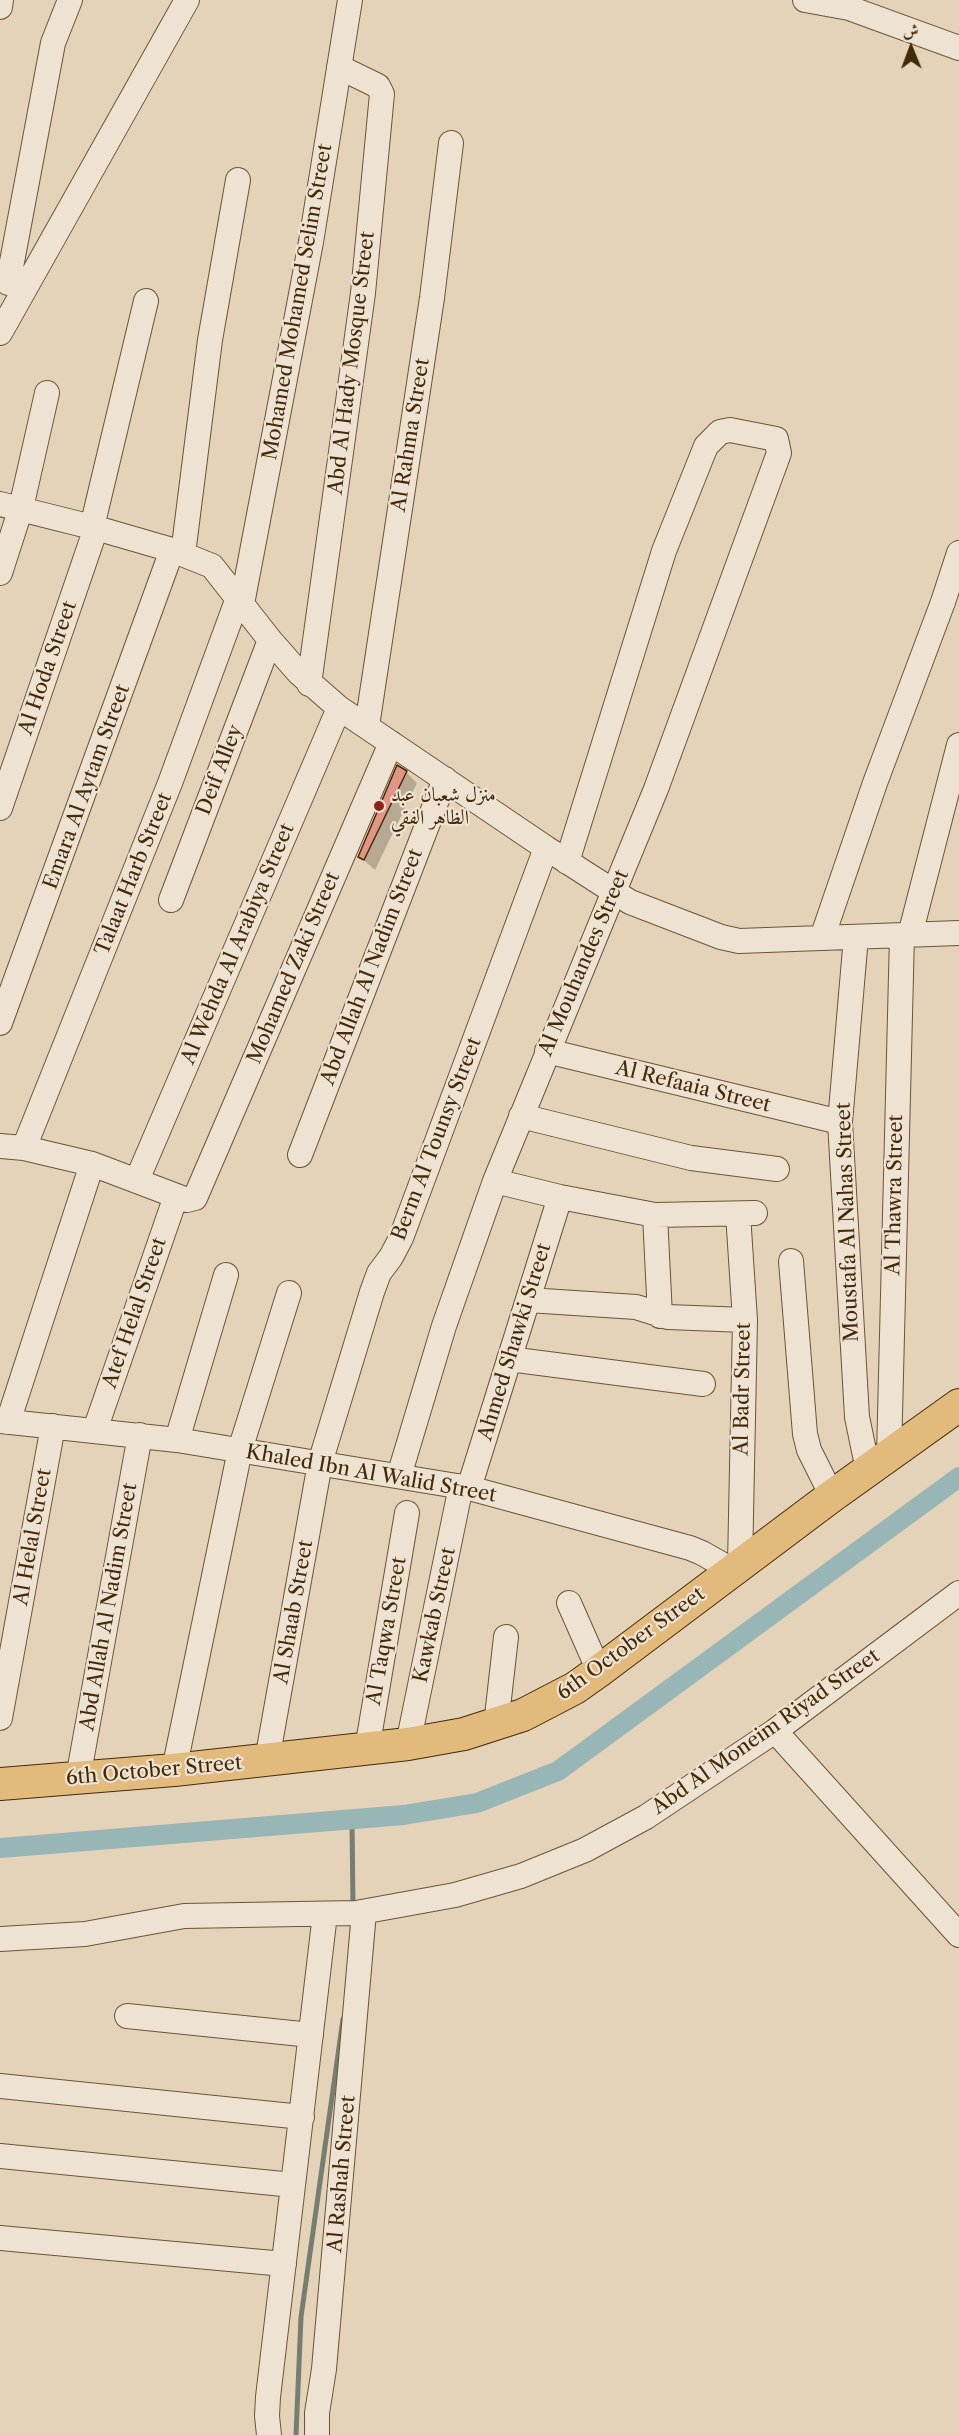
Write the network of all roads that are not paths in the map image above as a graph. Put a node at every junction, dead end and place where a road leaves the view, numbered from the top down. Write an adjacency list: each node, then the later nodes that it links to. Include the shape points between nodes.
1 (1, 0): 6 (street)
2 (70, 0): 11 (street, via 51,52)
3 (187, 0): 11 (street)
4 (350, 0): 8 (street, Mohamed Mohamed Selim Street)
5 (805, 0): 7 (street, via 849,8)
6 (0, 7)
7 (959, 48)
8 (339, 67): 20 (street, Mohamed Mohamed Selim Street, via 311,242); 22 (street, Abd Al Hady Mosque Street, via 378,86 382,94 363,293)
9 (451, 143): 24 (street, Al Rahma Street, via 432,298)
10 (238, 180): 17 (street, Emara Al Aytam Street)
11 (10, 284): 13 (street)
12 (146, 301): 16 (street, Al Hoda Street)
13 (0, 333)
14 (47, 393): 15 (street)
15 (10, 506): 16 (street); 19 (street)
16 (94, 527): 17 (street); 28 (street, Al Hoda Street)
17 (177, 552): 20 (street, via 212,566); 37 (street, Emara Al Aytam Street)
18 (959, 553): 36 (street)
19 (0, 573)
20 (240, 601): 21 (street); 42 (street, Talaat Harb Street)
21 (270, 640): 22 (street); 32 (street, Deif Alley)
22 (309, 684): 23 (street)
23 (339, 708): 24 (street); 46 (street, Al Wehda Al Arabiya Street)
24 (367, 726): 25 (street)
25 (391, 743): 27 (street); 48 (street, Mohamed Zaki Street)
26 (959, 745): 34 (street, Al Thawra Street)
27 (445, 779): 29 (street); 43 (street, Abd Allah Al Nadim Street)
28 (0, 807)
29 (546, 848): 30 (street); 66 (street, Berm Al Tounsy Street, via 401,1238 372,1292)
30 (567, 862): 31 (street); 31 (street, Al Mouhandes Street, via 664,552 706,446 720,432 730,430 776,439 779,453)
31 (615, 892): 36 (street, via 630,902 730,939 748,942); 38 (street, Al Mouhandes Street)
32 (171, 900)
33 (959, 933): 34 (street)
34 (906, 935): 35 (street); 67 (street, Al Thawra Street)
35 (856, 937): 36 (street); 40 (street, Moustafa Al Nahas Street)
36 (822, 938)
37 (0, 1023)
38 (547, 1051): 39 (street, Al Mouhandes Street); 40 (street, Al Refaaia Street)
39 (521, 1116): 45 (street, via 691,1158); 47 (street, Al Mouhandes Street)
40 (840, 1122): 67 (street, Moustafa Al Nahas Street, via 857,1418)
41 (0, 1146): 42 (street)
42 (24, 1148): 44 (street)
43 (300, 1155)
44 (92, 1164): 46 (street); 60 (street)
45 (777, 1169)
46 (137, 1180): 48 (street)
47 (495, 1181): 49 (street); 68 (street, Al Mouhandes Street, via 444,1326)
48 (187, 1195): 62 (street, Atef Helal Street)
49 (560, 1197): 50 (street); 54 (street, Ahmed Shawki Street)
50 (655, 1215): 55 (street); 56 (street, Al Badr Street, via 747,1213)
51 (790, 1261): 70 (street, via 805,1434)
52 (226, 1275): 64 (street)
53 (289, 1293): 65 (street)
54 (528, 1300): 55 (street, via 636,1307); 57 (street, Ahmed Shawki Street)
55 (660, 1316): 56 (street)
56 (745, 1320): 72 (street, Al Badr Street)
57 (509, 1359): 58 (street); 69 (street, Ahmed Shawki Street)
58 (703, 1384)
59 (959, 1405): 67 (main road, 6th October Street)
60 (4, 1422): 61 (street, Khaled Ibn Al Walid Street)
61 (53, 1426): 62 (street, Khaled Ibn Al Walid Street); 77 (street, Al Helal Street)
62 (94, 1430): 63 (street, Khaled Ibn Al Walid Street)
63 (140, 1435): 64 (street, Khaled Ibn Al Walid Street); 84 (street, Abd Allah Al Nadim Street)
64 (177, 1440): 65 (street, Khaled Ibn Al Walid Street)
65 (240, 1450): 66 (street, Khaled Ibn Al Walid Street); 83 (street)
66 (320, 1463): 68 (street, Khaled Ibn Al Walid Street); 82 (street, Al Shaab Street)
67 (878, 1463): 70 (main road, 6th October Street)
68 (399, 1476): 69 (street, Khaled Ibn Al Walid Street)
69 (465, 1487): 72 (street, Khaled Ibn Al Walid Street, via 690,1548); 80 (street, Kawkab Street)
70 (832, 1496): 72 (main road, 6th October Street)
71 (407, 1513): 81 (street, Al Taqwa Street)
72 (736, 1568): 76 (main road, 6th October Street)
73 (959, 1593): 79 (street, Abd Al Moneim Riyad Street)
74 (569, 1603): 76 (street)
75 (506, 1637): 78 (street)
76 (599, 1671): 78 (main road, 6th October Street, via 550,1703)
77 (0, 1718)
78 (496, 1725): 80 (main road, 6th October Street)
79 (775, 1731): 86 (street, Abd Al Moneim Riyad Street, via 646,1817 554,1864 478,1889); 88 (street)
80 (408, 1744): 81 (main road, 6th October Street)
81 (367, 1749): 82 (main road, 6th October Street)
82 (267, 1760): 83 (main road, 6th October Street)
83 (174, 1770): 84 (main road, 6th October Street)
84 (78, 1779): 85 (main road, 6th October Street)
85 (0, 1784)
86 (360, 1912): 87 (street, Abd Al Moneim Riyad Street); 99 (street, Al Rashah Street)
87 (327, 1914): 89 (street, Abd Al Moneim Riyad Street, via 195,1915 85,1934); 91 (street)
88 (959, 1935)
89 (0, 1939)
90 (127, 2016): 91 (street)
91 (311, 2035): 93 (street)
92 (0, 2086): 93 (street)
93 (302, 2117): 95 (street)
94 (0, 2156): 95 (street)
95 (293, 2185): 97 (street)
96 (0, 2238): 97 (street)
97 (284, 2264): 98 (street, via 268,2397)
98 (269, 2435)
99 (317, 2435)

